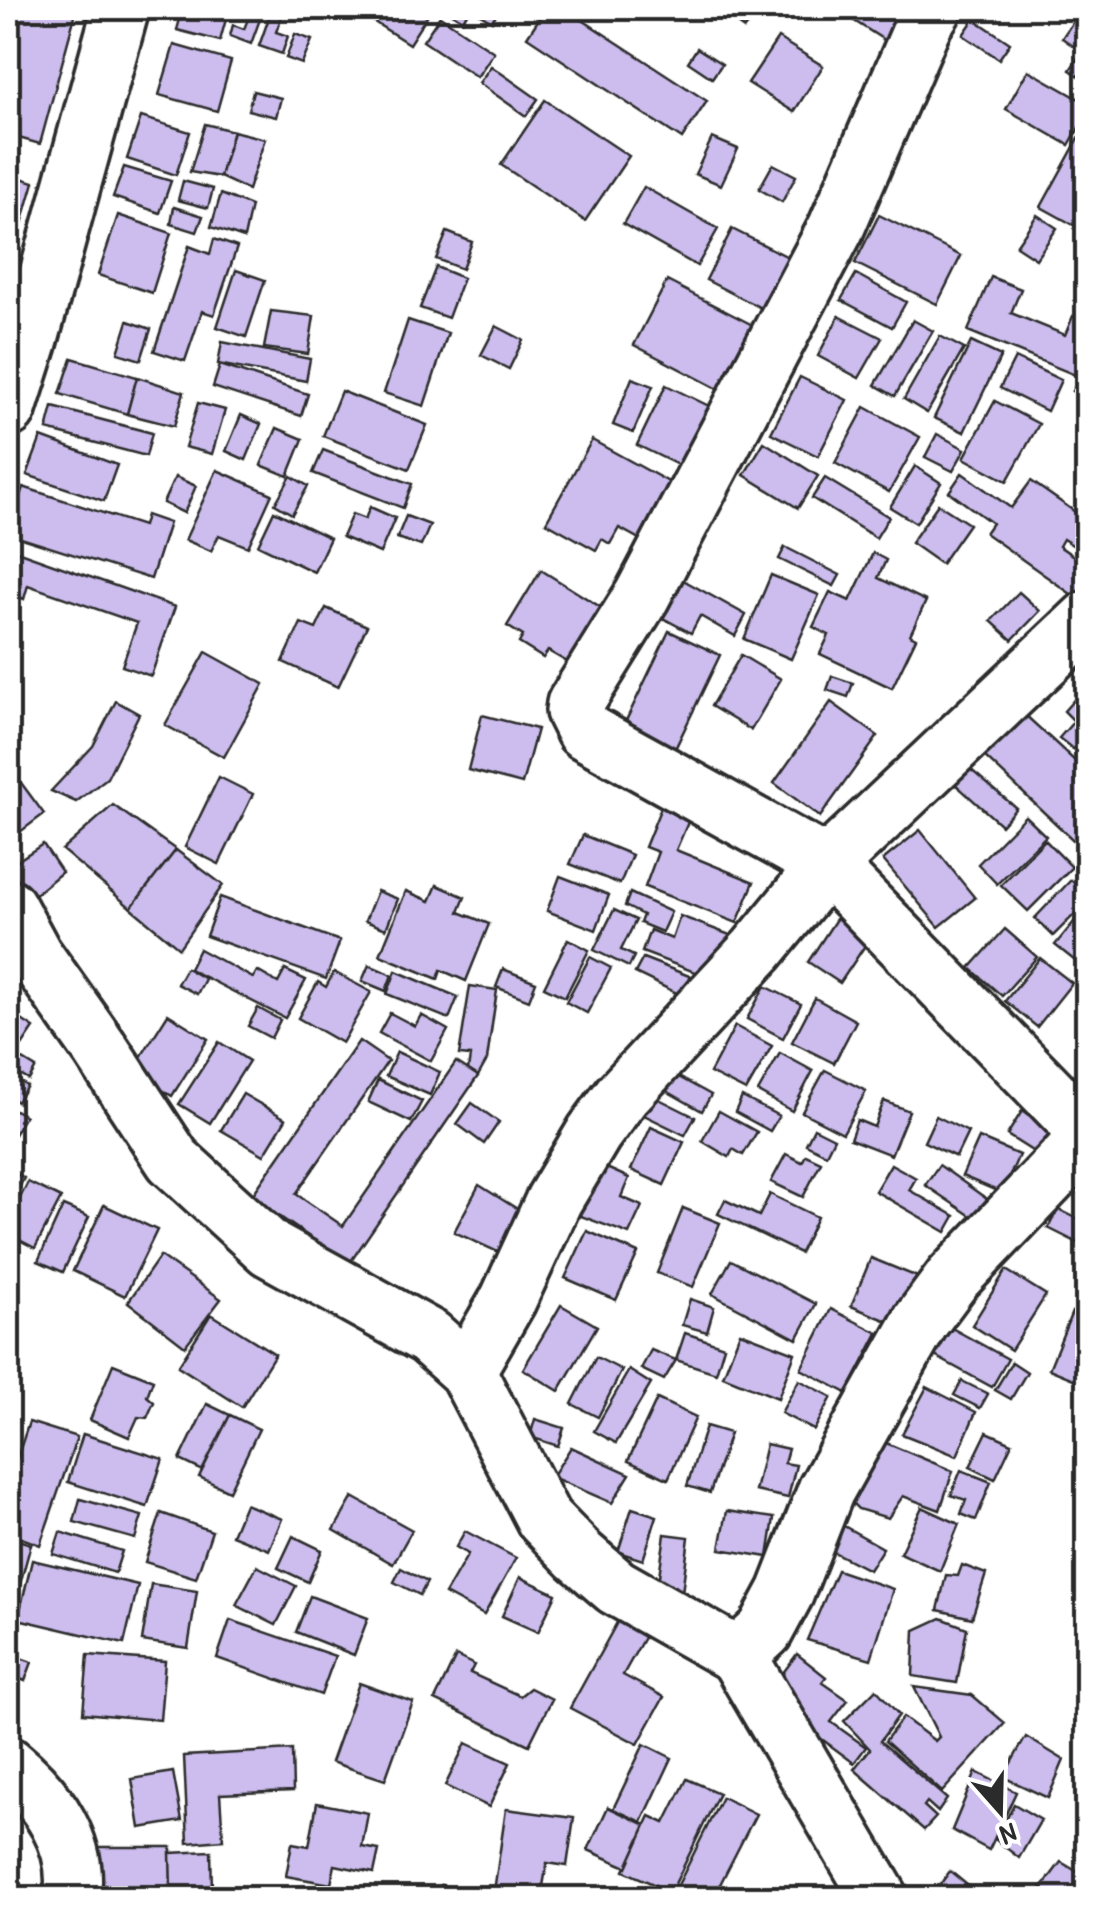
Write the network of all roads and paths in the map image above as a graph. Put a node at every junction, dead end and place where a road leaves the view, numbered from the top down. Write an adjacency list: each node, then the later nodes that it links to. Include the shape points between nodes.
1 (121, 8): 3 (street)
2 (934, 8): 5 (street, via 836,228 574,712 584,731)
3 (8, 409)
4 (1088, 619): 5 (street)
5 (827, 865): 7 (street); 8 (street, via 594,1132)
6 (8, 907): 8 (street, via 173,1160 270,1249 429,1338)
7 (1088, 1135): 9 (street, via 952,1278 920,1321 826,1490 786,1592 764,1631)
8 (468, 1370): 9 (street, via 544,1519 616,1587)
9 (738, 1656): 12 (street)
10 (8, 1766): 11 (street, via 50,1807 66,1841)
11 (72, 1898)
12 (880, 1898)

